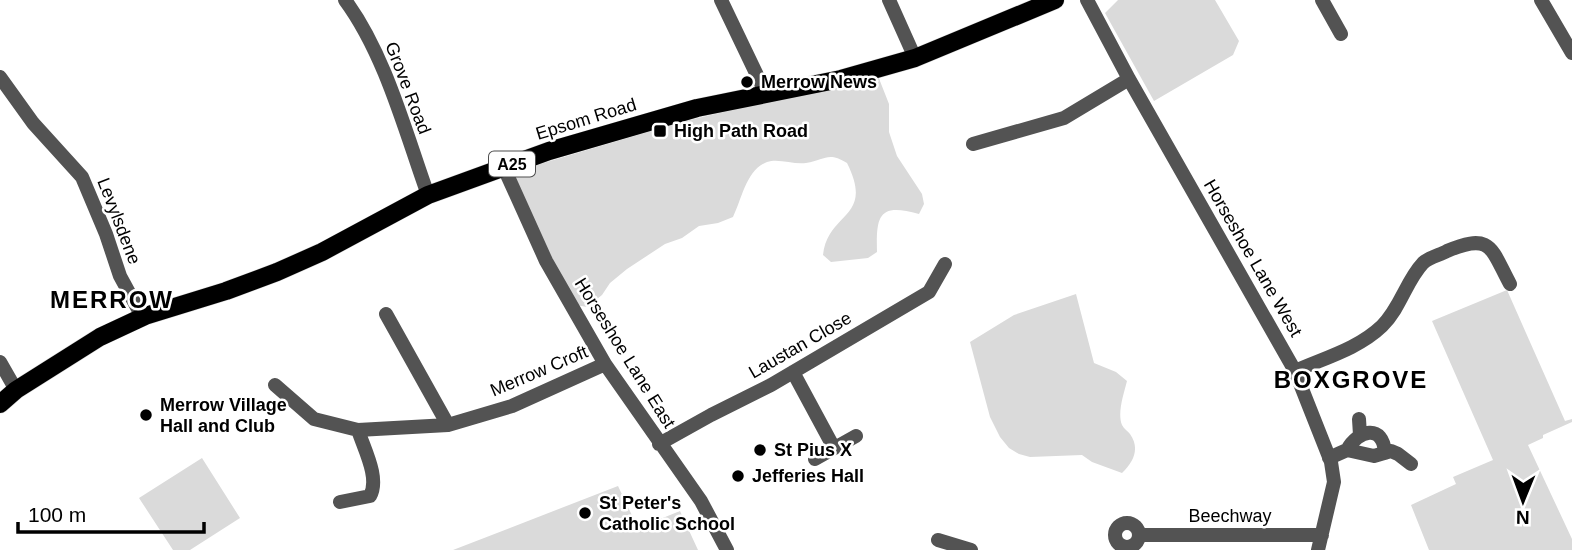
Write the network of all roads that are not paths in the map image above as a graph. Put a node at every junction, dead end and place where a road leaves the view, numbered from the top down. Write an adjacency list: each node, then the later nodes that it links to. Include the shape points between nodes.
1 (345, 0): 16 (street, Grove Road, via 361,22)
2 (721, 0): 13 (street)
3 (889, 0): 10 (street)
4 (1055, 0): 10 (main road, Epsom Road / A25)
5 (1087, 0): 12 (street, Horseshoe Lane West)
6 (1322, 0): 8 (street)
7 (1541, 0): 9 (street)
8 (1341, 34)
9 (1572, 53)
10 (915, 58): 13 (main road, Epsom Road / A25)
11 (0, 77): 20 (street, Levylsdene, via 33,123 82,177 120,276)
12 (1129, 79): 14 (street, via 1064,118); 23 (street, Horseshoe Lane West)
13 (765, 94): 15 (main road, Epsom Road / A25, via 697,108)
14 (973, 144)
15 (504, 167): 16 (main road, Epsom Road / A25); 22 (street, Horseshoe Lane East, via 546,261)
16 (428, 195): 20 (main road, Epsom Road / A25, via 277,272)
17 (945, 264): 24 (street, Laustan Close, via 929,292)
18 (1502, 279): 23 (street, via 1496,253 1483,243 1466,243 1424,261 1397,310 1381,327 1363,342)
19 (386, 314): 29 (street)
20 (145, 316): 26 (main road, Epsom Road / A25, via 100,337)
21 (0, 362): 26 (street)
22 (605, 364): 29 (street, Merrow Croft, via 512,406); 33 (street, Horseshoe Lane East)
23 (1295, 371): 37 (street, Horseshoe Lane West)
24 (793, 372): 33 (street, Laustan Close); 34 (street)
25 (275, 385): 30 (street, Merrow Croft, via 314,419)
26 (16, 390): 27 (main road, Epsom Road / A25)
27 (0, 404)
28 (1359, 419): 31 (street)
29 (448, 425): 30 (street, Merrow Croft)
30 (358, 430): 40 (street, via 374,488 370,496)
31 (1360, 435): 35 (street); 36 (street, via 1377,434 1385,443)
32 (856, 436): 34 (street)
33 (659, 444): 44 (street, Horseshoe Lane East, via 701,501)
34 (834, 448): 38 (street)
35 (1347, 450): 36 (street, via 1374,456); 37 (street)
36 (1385, 453): 39 (street, via 1398,454)
37 (1329, 458): 42 (street, Horseshoe Lane West, via 1334,482)
38 (815, 459)
39 (1411, 464)
40 (340, 502)
41 (1139, 535): 42 (street, Beechway)
42 (1322, 535): 46 (street, Horseshoe Lane West)
43 (938, 540): 45 (street)
44 (727, 550)
45 (971, 550)
46 (1318, 550)

